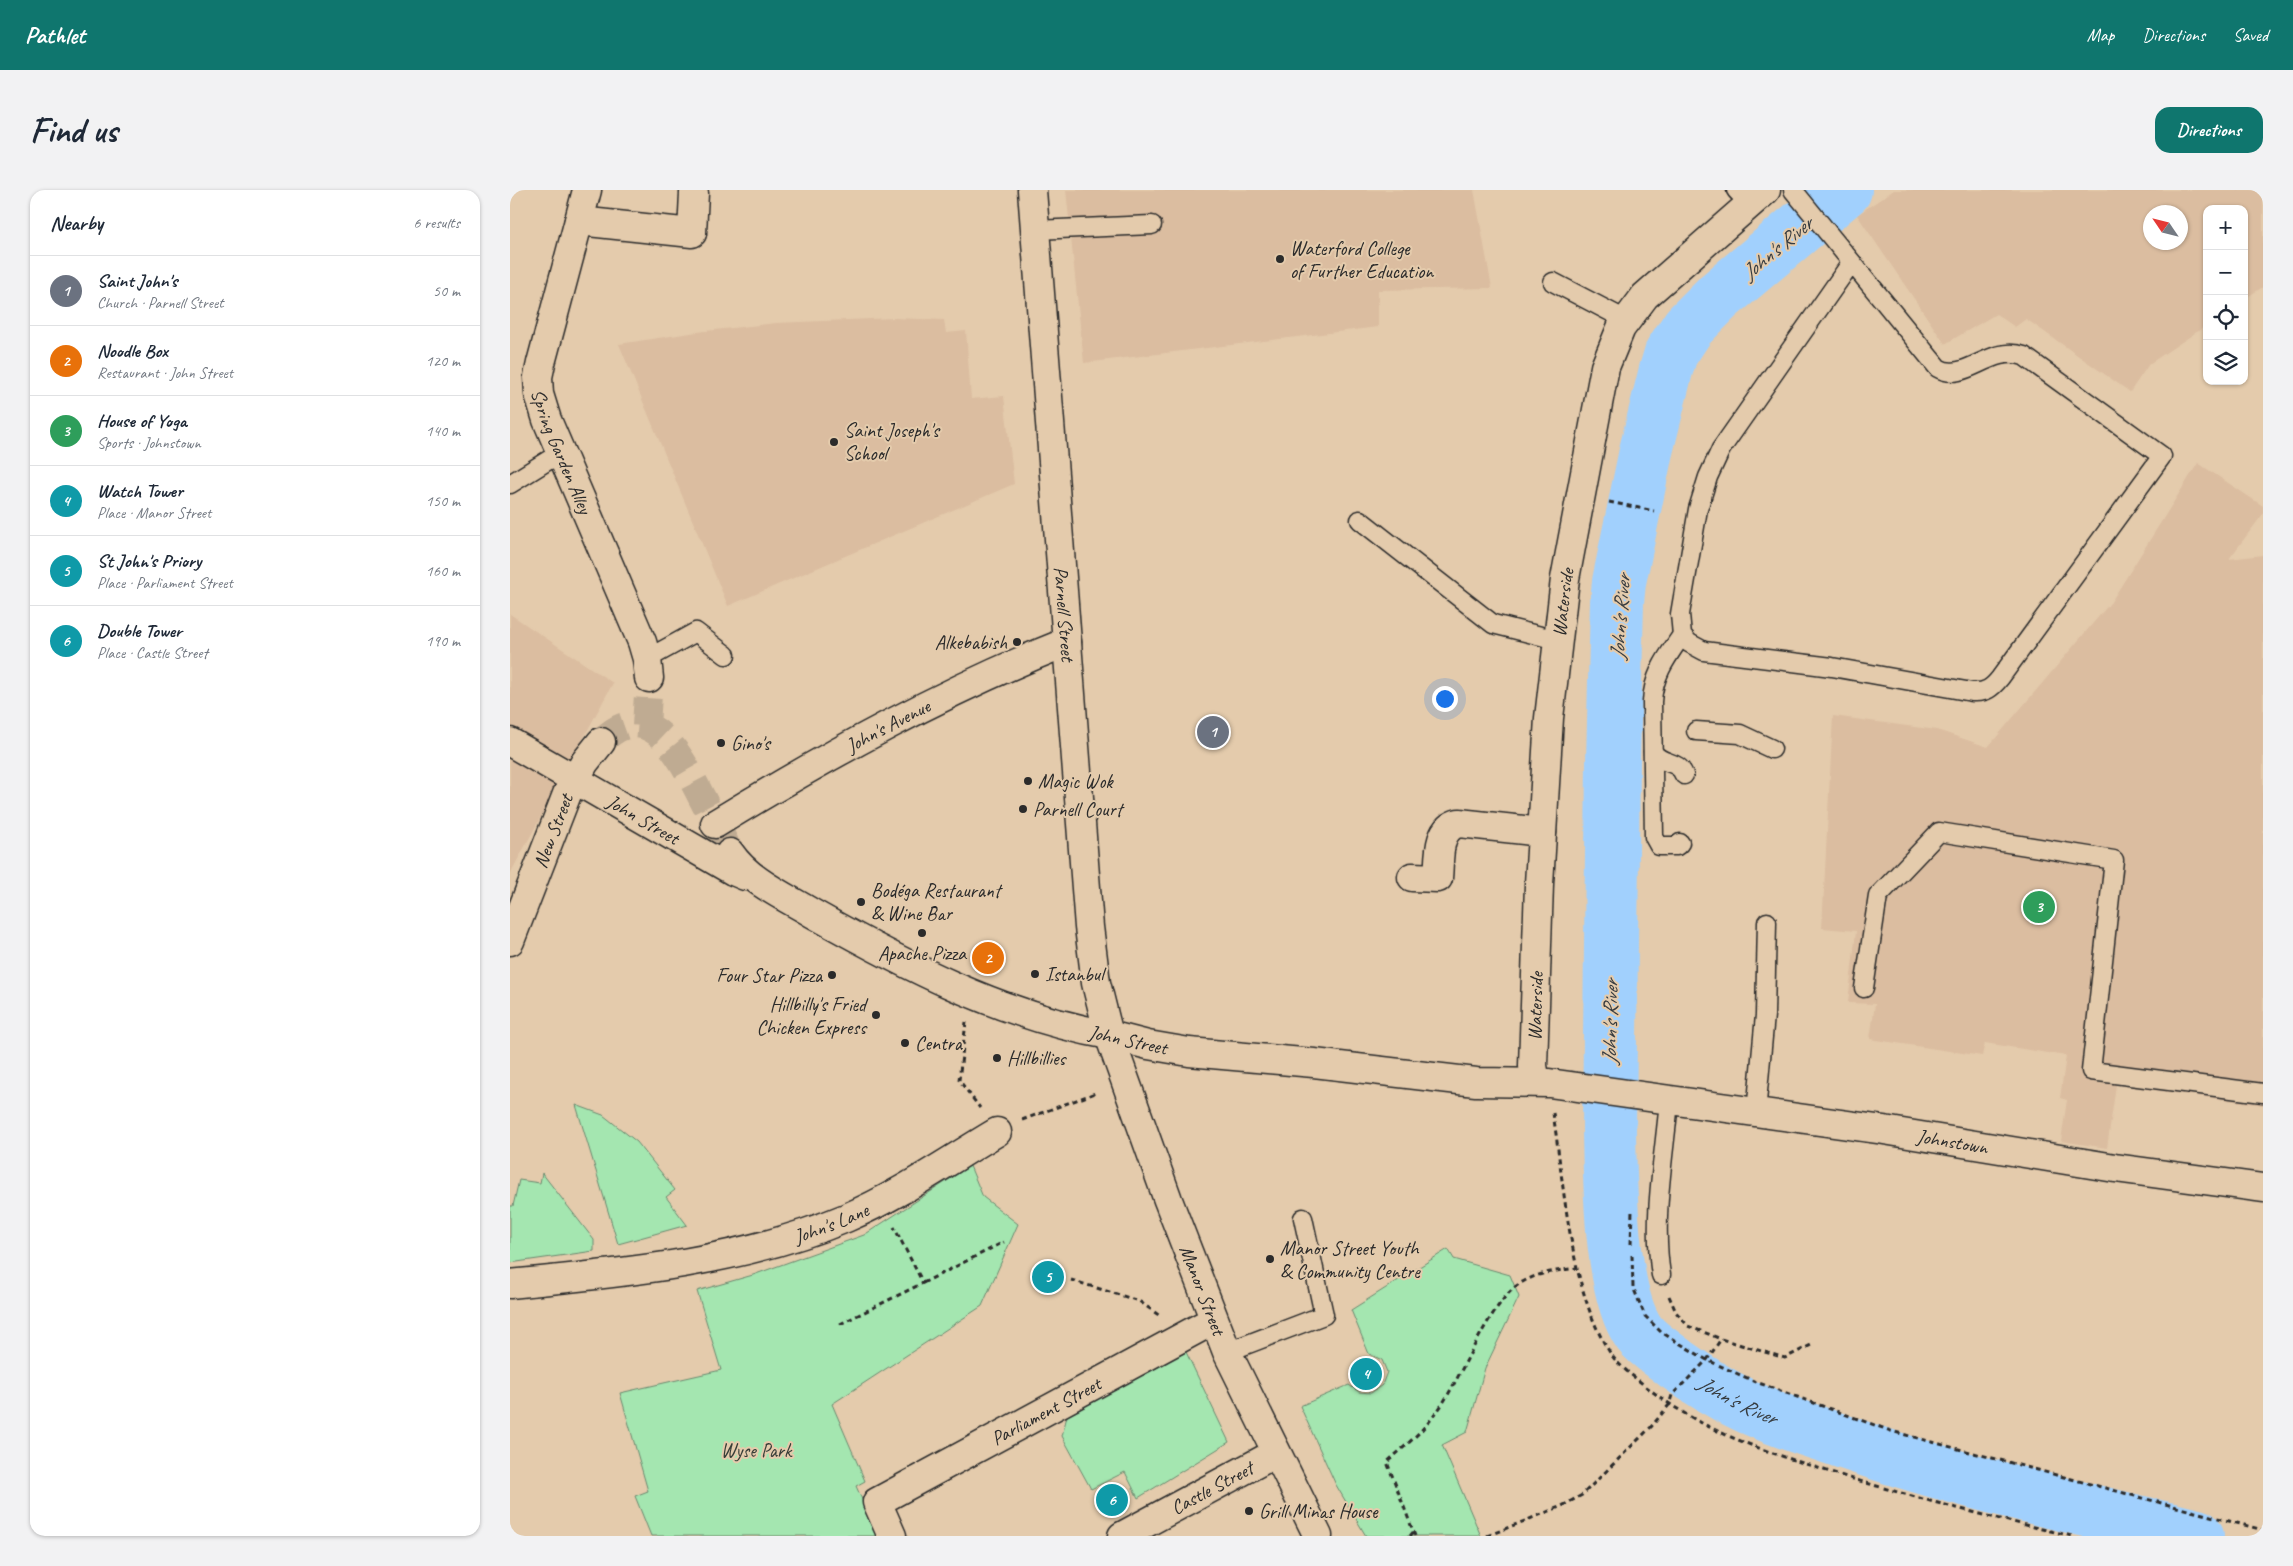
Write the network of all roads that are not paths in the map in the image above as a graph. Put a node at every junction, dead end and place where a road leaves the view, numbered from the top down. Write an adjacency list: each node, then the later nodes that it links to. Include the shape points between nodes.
1 (587, 190): 6 (street, Spring Garden Alley)
2 (1032, 190): 8 (street, Parnell Street)
3 (1793, 190): 9 (lane)
4 (694, 192): 6 (street, via 692,233)
5 (1751, 195): 11 (street, Waterside, via 1652,289)
6 (579, 221): 12 (street, Spring Garden Alley, via 538,377 542,406)
7 (1152, 225): 8 (lane)
8 (1035, 230): 17 (street, Parnell Street)
9 (1851, 263): 15 (lane, via 1714,462 1698,510 1681,599); 15 (lane, via 1944,372 1955,373 1997,354 2007,352 2024,356 2162,456 1988,691 1972,692 1832,667 1704,651)
10 (1553, 282): 11 (lane)
11 (1626, 320): 16 (street, Waterside, via 1605,367)
12 (560, 453): 13 (lane); 19 (street, Spring Garden Alley, via 642,642)
13 (510, 484)
14 (1360, 520): 16 (lane, via 1493,624)
15 (1682, 635): 24 (lane, via 1654,680)
16 (1557, 640): 28 (street, Waterside)
17 (1067, 642): 27 (street, John's Avenue, via 913,712); 36 (street, Parnell Street, via 1089,927 1096,983)
18 (726, 655): 19 (lane, via 696,632)
19 (648, 669)
20 (1696, 731): 23 (lane, via 1740,734)
21 (510, 742): 26 (street, John Street)
22 (601, 742): 26 (street)
23 (1772, 749)
24 (1654, 752): 25 (lane, via 1657,759 1681,768); 29 (lane, via 1654,837 1659,846 1677,846)
25 (1684, 775)
26 (574, 779): 32 (street, John Street, via 733,871); 34 (street, New Street)
27 (715, 824)
28 (1542, 832): 31 (street, via 1459,823 1452,825 1442,840 1438,878); 37 (street, Waterside, via 1533,1066)
29 (1680, 843)
30 (730, 853): 32 (street, John Street)
31 (1412, 876)
32 (754, 878): 36 (street, John Street, via 901,961 969,994 1058,1024)
33 (1767, 922): 41 (lane, via 1765,1015)
34 (510, 941)
35 (1864, 988): 38 (lane, via 1878,896 1939,832 2114,860 2091,1071)
36 (1109, 1035): 37 (street, John Street, via 1148,1046 1189,1052 1476,1082); 47 (street, Manor Street)
37 (1548, 1084): 39 (street, John Street)
38 (2263, 1093)
39 (1642, 1097): 40 (street, Johnstown)
40 (1669, 1101): 41 (street, Johnstown); 45 (lane, via 1657,1226)
41 (1756, 1113): 43 (street, Johnstown)
42 (997, 1132): 46 (street, John's Lane, via 881,1202 820,1228 734,1252 648,1267)
43 (2263, 1188)
44 (1303, 1218): 48 (lane, via 1324,1315)
45 (1661, 1275)
46 (510, 1284)
47 (1214, 1320): 48 (street, Manor Street); 50 (street, Parliament Street, via 877,1502)
48 (1227, 1352): 49 (street, Manor Street)
49 (1276, 1453): 51 (street, Castle Street); 52 (street, Manor Street)
50 (892, 1536)
51 (1122, 1536)
52 (1318, 1536)

